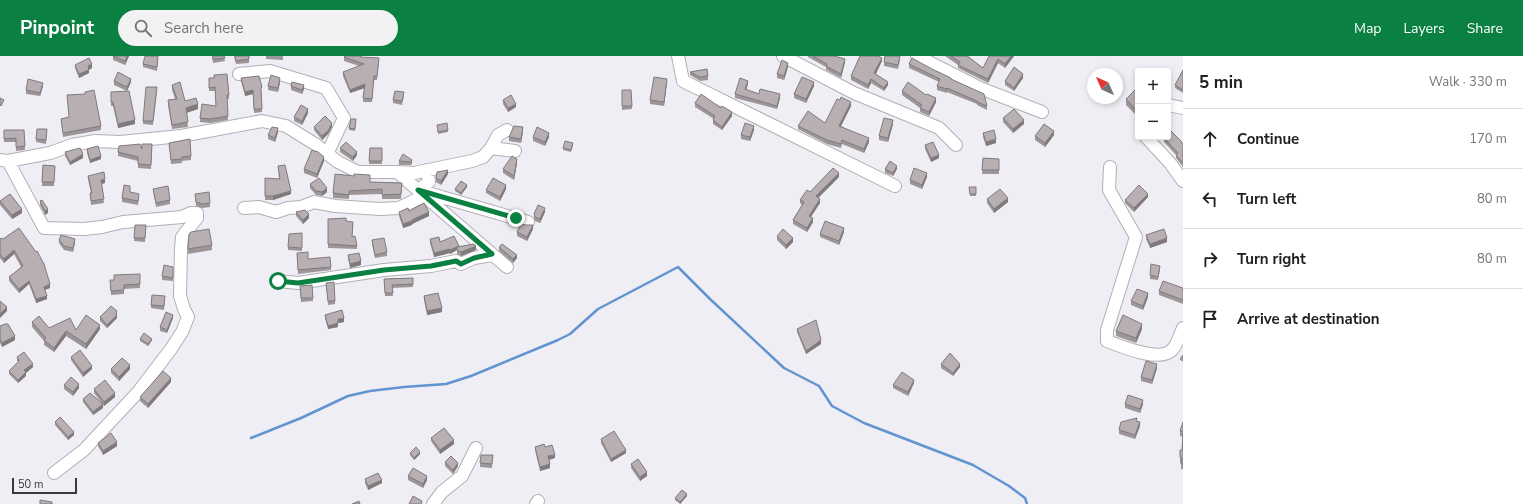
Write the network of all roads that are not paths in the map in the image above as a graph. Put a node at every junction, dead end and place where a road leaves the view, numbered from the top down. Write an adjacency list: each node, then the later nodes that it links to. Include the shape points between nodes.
1 (678, 56): 20 (street, via 684,81)
2 (783, 56): 11 (street, via 854,93 939,128)
3 (916, 56): 4 (street)
4 (934, 60): 8 (street, via 980,88)
5 (239, 74): 14 (street, via 270,71 326,88 344,118)
6 (1171, 106): 7 (street)
7 (1183, 108)
8 (1042, 112)
9 (507, 130): 12 (street, via 498,135)
10 (1149, 140): 19 (street, via 1170,162)
11 (956, 145)
12 (491, 148): 13 (street); 17 (street, via 483,157 472,161)
13 (515, 151)
14 (327, 154): 15 (street, via 286,126 262,121 181,136 120,142 95,141); 18 (street, via 358,172)
15 (4, 161): 29 (street, via 44,228 84,229 197,213 197,218 182,236 180,296 188,317 182,332 139,391 84,450)
16 (1110, 168): 27 (street, via 1109,190 1136,237 1107,330 1106,341 1144,353 1167,354 1173,350)
17 (427, 170): 18 (street, via 414,173); 21 (street, via 429,182)
18 (397, 172): 21 (street)
19 (1183, 181)
20 (895, 186)
21 (421, 193): 22 (street, via 399,208 335,206 314,202 276,212 259,207); 23 (street); 24 (street)
22 (244, 208)
23 (528, 222)
24 (492, 254): 25 (street); 26 (street, via 461,264 456,261 298,283)
25 (507, 267)
26 (278, 281)
27 (1183, 328)
28 (476, 448): 30 (street, via 462,476 442,492)
29 (54, 473)
30 (433, 504)

